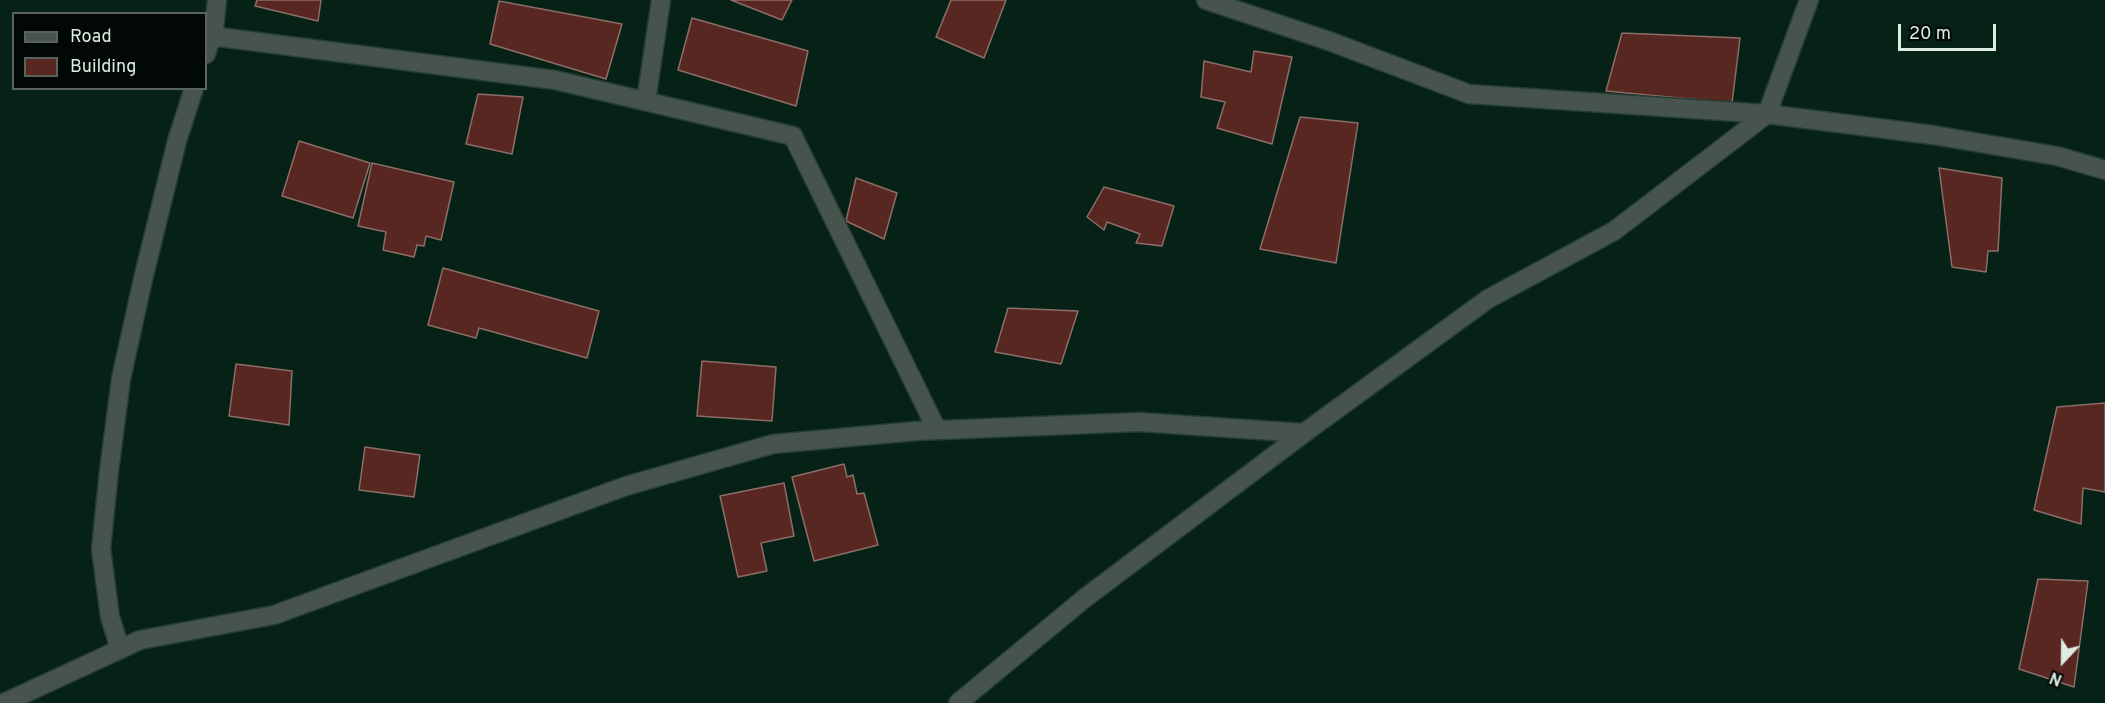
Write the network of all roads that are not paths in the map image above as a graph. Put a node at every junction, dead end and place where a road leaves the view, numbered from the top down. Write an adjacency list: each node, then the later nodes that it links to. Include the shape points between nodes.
1 (217, 0): 5 (street)
2 (661, 0): 8 (street)
3 (1206, 0): 9 (street, via 1469,94)
4 (1809, 0): 9 (street)
5 (211, 36): 6 (street); 8 (street, via 555,80)
6 (207, 50)
7 (193, 90): 13 (street, via 143,279 121,379 108,471 101,549 110,617)
8 (646, 101): 11 (street, via 793,135)
9 (1767, 114): 10 (street, via 1933,135 2057,156); 12 (street, via 1614,231 1488,299)
10 (2105, 170)
11 (937, 430): 12 (street, via 1139,422); 13 (street, via 773,444 626,486 274,615 140,640)
12 (1304, 433): 15 (street, via 1085,598)
13 (120, 649): 14 (street)
14 (4, 703)
15 (958, 703)

